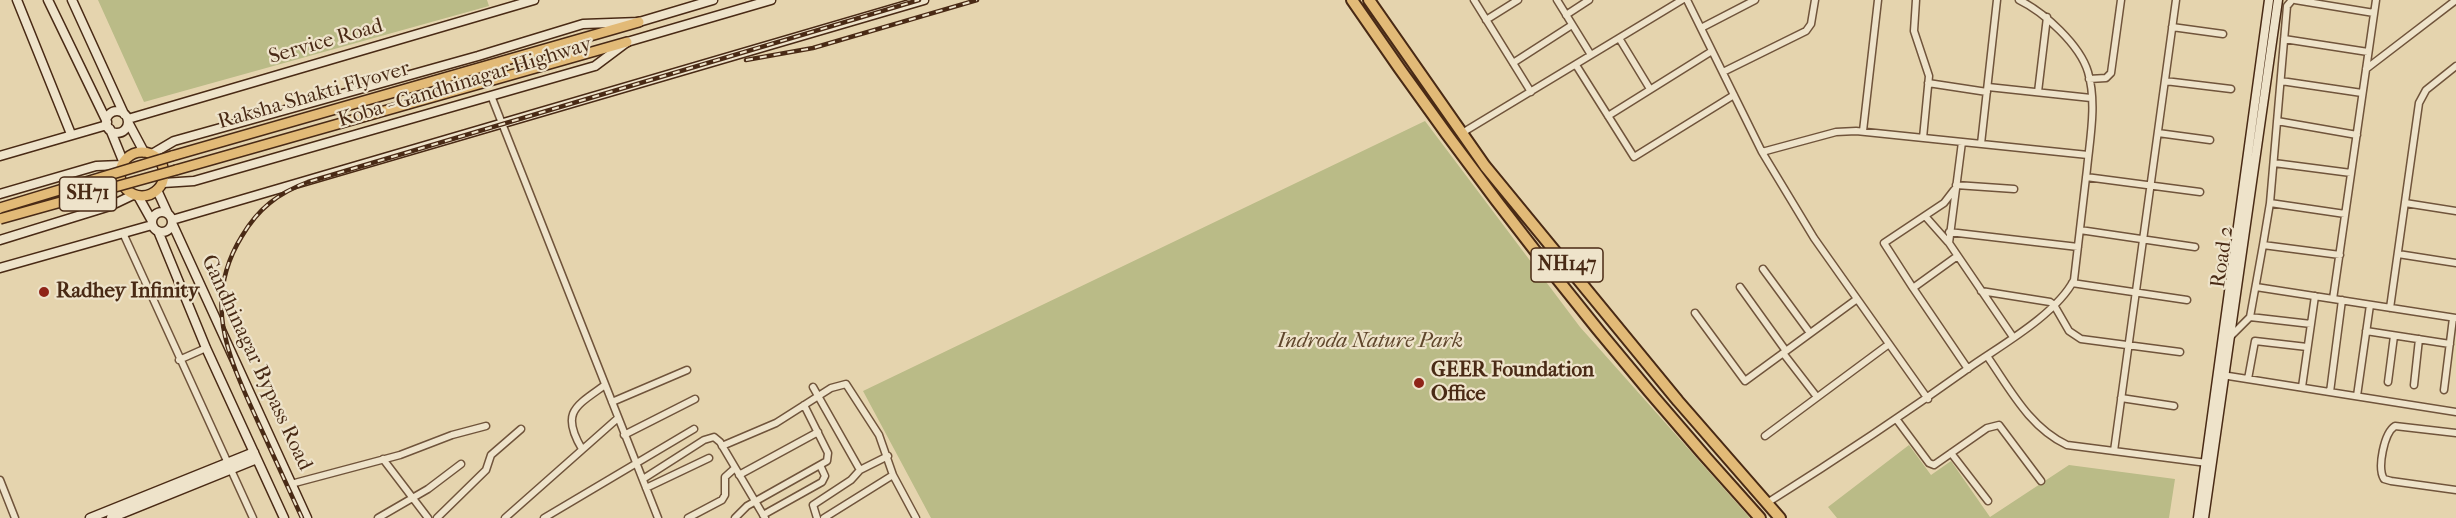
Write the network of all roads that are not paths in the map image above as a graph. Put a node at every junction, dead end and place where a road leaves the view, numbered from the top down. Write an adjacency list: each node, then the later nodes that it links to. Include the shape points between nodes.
1 (17, 0): 70 (street)
2 (48, 0): 66 (street)
3 (72, 0): 63 (street)
4 (534, 0): 63 (street, Service Road)
5 (713, 0): 33 (street, Koba - Gandhinagar Highway / SH71)
6 (771, 0): 40 (street, Koba - Gandhinagar Highway / SH71)
7 (924, 0): 65 (street)
8 (1352, 0): 223 (highway, NH147, via 1498,203 1619,359)
9 (1369, 0): 68 (highway, NH147)
10 (1474, 0): 32 (street)
11 (1518, 0): 32 (street)
12 (1557, 0): 30 (street)
13 (1589, 0): 30 (street)
14 (1682, 0): 38 (street)
15 (1687, 0): 36 (street)
16 (1755, 0): 36 (street)
17 (1815, 0): 48 (street, via 1806,31)
18 (1878, 0): 67 (street)
19 (1916, 0): 52 (street, via 1914,31 1927,66)
20 (1997, 0): 55 (street)
21 (2019, 0): 31 (street)
22 (2121, 0): 49 (street, via 2111,73 2106,78)
23 (2176, 0): 35 (street)
24 (2270, 0): 150 (street, Road 2)
25 (2278, 0): 137 (street, Road 2)
26 (2294, 0): 29 (street); 39 (street, via 2287,6)
27 (2376, 0): 29 (street)
28 (2456, 0): 47 (street)
29 (2374, 13): 42 (street)
30 (1566, 15): 34 (street)
31 (2047, 17): 49 (street, via 2078,53); 57 (street)
32 (1486, 20): 44 (street)
33 (639, 22): 77 (street, Koba - Gandhinagar Highway / SH71, via 583,24 174,141); 93 (main road, Raksha Shakti Flyover / SH71, bridge)
34 (1572, 26): 43 (street); 44 (street)
35 (2172, 27): 37 (street); 50 (street)
36 (1701, 28): 41 (street)
37 (2223, 34)
38 (1619, 38): 43 (street); 53 (street)
39 (2284, 39): 42 (street); 51 (street)
40 (627, 42): 60 (street, Koba - Gandhinagar Highway / SH71, via 595,66); 97 (main road, Raksha Shakti Flyover / SH71, bridge)
41 (1712, 51): 48 (street); 53 (street)
42 (2368, 52): 47 (street)
43 (1591, 55): 45 (street)
44 (1513, 63): 56 (street)
45 (1576, 65): 56 (street); 62 (street)
46 (2456, 66): 92 (street, via 2426,90 2419,103)
47 (2366, 70): 58 (street)
48 (1723, 72): 59 (street)
49 (2089, 79): 61 (street)
50 (2165, 81): 54 (street); 69 (street)
51 (2281, 81): 58 (street); 64 (street)
52 (1928, 83): 55 (street); 72 (street)
53 (1650, 89): 62 (street)
54 (2231, 89)
55 (1987, 90): 57 (street); 75 (street)
56 (1531, 92): 68 (street)
57 (2038, 92): 61 (street)
58 (2362, 93): 71 (street)
59 (1734, 95): 62 (street, via 1634,157); 76 (street)
60 (492, 98): 65 (street); 86 (street, Koba - Gandhinagar Highway / SH71, via 194,181)
61 (2091, 98): 78 (street)
62 (1608, 116)
63 (127, 118): 66 (street, via 114,112); 66 (street, via 123,131 116,133); 77 (street)
64 (2277, 121): 71 (street); 81 (street)
65 (500, 124): 98 (street); 153 (street)
66 (108, 125): 70 (street); 80 (street)
67 (1863, 131): 72 (street); 76 (street, via 1836,132)
68 (1462, 133): 204 (highway, NH147, via 1671,392)
69 (2158, 133): 73 (street); 84 (street)
70 (71, 134): 79 (street)
71 (2357, 135): 82 (street)
72 (1923, 138): 74 (street)
73 (2210, 140)
74 (1962, 142): 75 (street); 85 (street)
75 (1981, 144): 78 (street)
76 (1762, 152): 122 (street, via 1814,238)
77 (148, 153): 80 (main road, SH71, via 133,153); 86 (main road, via 163,168)
78 (2088, 155): 83 (street)
79 (0, 156)
80 (122, 163): 89 (street, via 96,166); 90 (main road, SH71, via 121,182)
81 (2274, 163): 82 (street); 91 (street)
82 (2351, 173): 95 (street)
83 (2086, 177): 84 (street); 100 (street)
84 (2151, 184): 88 (street); 103 (street)
85 (1956, 186): 87 (street); 96 (street, via 1948,200); 101 (street)
86 (160, 187): 90 (main road, SH71, via 146,196); 98 (street, Gandhinagar Bypass Road)
87 (2014, 189)
88 (2200, 192)
89 (0, 195)
90 (136, 195): 99 (street, Gandhinagar Bypass Road); 104 (street)
91 (2270, 203): 95 (street); 106 (street)
92 (2404, 203): 94 (street); 109 (street)
93 (0, 208)
94 (2456, 211)
95 (2345, 213): 110 (street)
96 (1925, 216): 105 (street); 118 (street, via 1884,243)
97 (0, 219)
98 (171, 219): 99 (street, via 166,232); 99 (street, via 157,213); 198 (street, Gandhinagar Bypass Road)
99 (154, 226): 102 (street); 143 (street, Gandhinagar Bypass Road)
100 (2080, 230): 103 (street); 107 (street)
101 (1949, 232): 105 (street); 107 (street)
102 (123, 233): 113 (street); 147 (street)
103 (2143, 238): 108 (street); 120 (street)
104 (0, 240)
105 (1949, 243): 111 (street)
106 (2264, 245): 110 (street); 117 (street)
107 (2078, 247): 115 (street)
108 (2195, 247)
109 (2398, 254): 112 (street); 128 (street)
110 (2340, 255): 123 (street)
111 (1956, 257): 118 (street); 119 (street)
112 (2456, 262)
113 (0, 268)
114 (1763, 269): 134 (street)
115 (2072, 283): 120 (street); 126 (street)
116 (1740, 287): 144 (street)
117 (2256, 287): 121 (street); 130 (street)
118 (1913, 288): 148 (street)
119 (1981, 291): 126 (street); 136 (street)
120 (2136, 291): 124 (street); 141 (street)
121 (2315, 296): 123 (street); 132 (street)
122 (1857, 299): 134 (street); 139 (street)
123 (2333, 299): 125 (street)
124 (2187, 300)
125 (2342, 300): 127 (street); 158 (street)
126 (2054, 305): 136 (street); 141 (street, via 2075,336)
127 (2370, 305): 128 (street); 133 (street)
128 (2390, 308): 131 (street)
129 (1695, 313): 144 (street, via 1745,381)
130 (2250, 317): 132 (street); 137 (street)
131 (2455, 318): 140 (street)
132 (2311, 324): 142 (street)
133 (2366, 332): 135 (street); 160 (street)
134 (1810, 333): 144 (street)
135 (2394, 336): 138 (street); 152 (street)
136 (2013, 337): 146 (street)
137 (2230, 337): 150 (street, Road 2)
138 (2419, 339): 140 (street); 154 (street)
139 (1889, 344): 161 (street); 164 (street)
140 (2450, 344): 157 (street)
141 (2128, 345): 145 (street); 162 (street)
142 (2307, 347): 151 (street, via 2255,341); 156 (street)
143 (206, 348): 147 (street); 182 (street, Gandhinagar Bypass Road)
144 (1785, 352): 161 (street)
145 (2180, 352)
146 (1987, 356): 148 (street); 180 (street, via 2034,423 2049,437 2067,445)
147 (179, 360): 190 (street)
148 (1968, 369): 164 (street)
149 (687, 370): 165 (street)
150 (2221, 375): 151 (street); 187 (street, Road 2)
151 (2248, 379): 156 (street)
152 (2388, 382)
153 (605, 385): 165 (street); 179 (street, via 572,412 572,428)
154 (2414, 385)
155 (813, 387): 159 (street)
156 (2302, 387): 158 (street)
157 (2444, 390)
158 (2330, 392): 160 (street)
159 (818, 395): 166 (street); 183 (street, via 846,384); 192 (street)
160 (2357, 396): 168 (street)
161 (1817, 397): 177 (street)
162 (2121, 398): 167 (street); 180 (street)
163 (695, 399): 176 (street)
164 (1928, 399): 170 (street)
165 (612, 402): 169 (street)
166 (804, 405): 174 (street); 178 (street, via 776,423)
167 (2174, 406)
168 (2456, 412)
169 (618, 418): 176 (street); 179 (street)
170 (1897, 420): 181 (street, via 1929,463 1934,465); 204 (street)
171 (486, 426): 185 (street)
172 (521, 429): 214 (street, via 489,458 486,470)
173 (694, 429): 186 (street)
174 (818, 432): 189 (street, via 829,458); 193 (street)
175 (2456, 434): 200 (street, via 2395,426 2387,433 2381,472 2384,479 2391,481)
176 (624, 435): 186 (street)
177 (1765, 436)
178 (722, 446): 191 (street); 195 (street, via 714,437 704,440)
179 (582, 449): 215 (street)
180 (2114, 451): 187 (street)
181 (1952, 453): 197 (street, via 1987,428 1999,425); 202 (street)
182 (256, 455): 190 (street); 210 (street, Gandhinagar Bypass Road)
183 (888, 456): 192 (street); 194 (street)
184 (709, 458): 199 (street)
185 (383, 459): 198 (street); 201 (street)
186 (636, 463): 195 (street); 216 (street)
187 (2207, 463): 225 (street, Road 2); 226 (street, Road 2)
188 (461, 464): 201 (street)
189 (820, 465): 203 (street); 205 (street, via 825,476 822,482)
190 (230, 466): 207 (street); 208 (street); 209 (street)
191 (735, 468): 193 (street); 218 (street, via 725,477 722,500)
192 (860, 470): 220 (street, via 813,505)
193 (739, 475): 203 (street)
194 (893, 475): 221 (street); 222 (street)
195 (642, 479): 199 (street)
196 (0, 480): 206 (street)
197 (2041, 481)
198 (291, 484): 211 (street, Gandhinagar Bypass Road)
199 (646, 488): 217 (street)
200 (2456, 490)
201 (412, 499): 212 (street); 213 (street)
202 (1989, 501)
203 (754, 502): 205 (street); 219 (street)
204 (1767, 503): 224 (highway, NH147)
205 (764, 517)
206 (15, 518)
207 (90, 518)
208 (111, 518)
209 (253, 518)
210 (284, 518)
211 (307, 518)
212 (378, 518)
213 (427, 518)
214 (437, 518)
215 (505, 518)
216 (544, 518)
217 (658, 518)
218 (688, 518)
219 (735, 518)
220 (817, 518)
221 (824, 518)
222 (916, 518)
223 (1760, 518)
224 (1780, 518)
225 (2198, 518)
226 (2204, 518)

